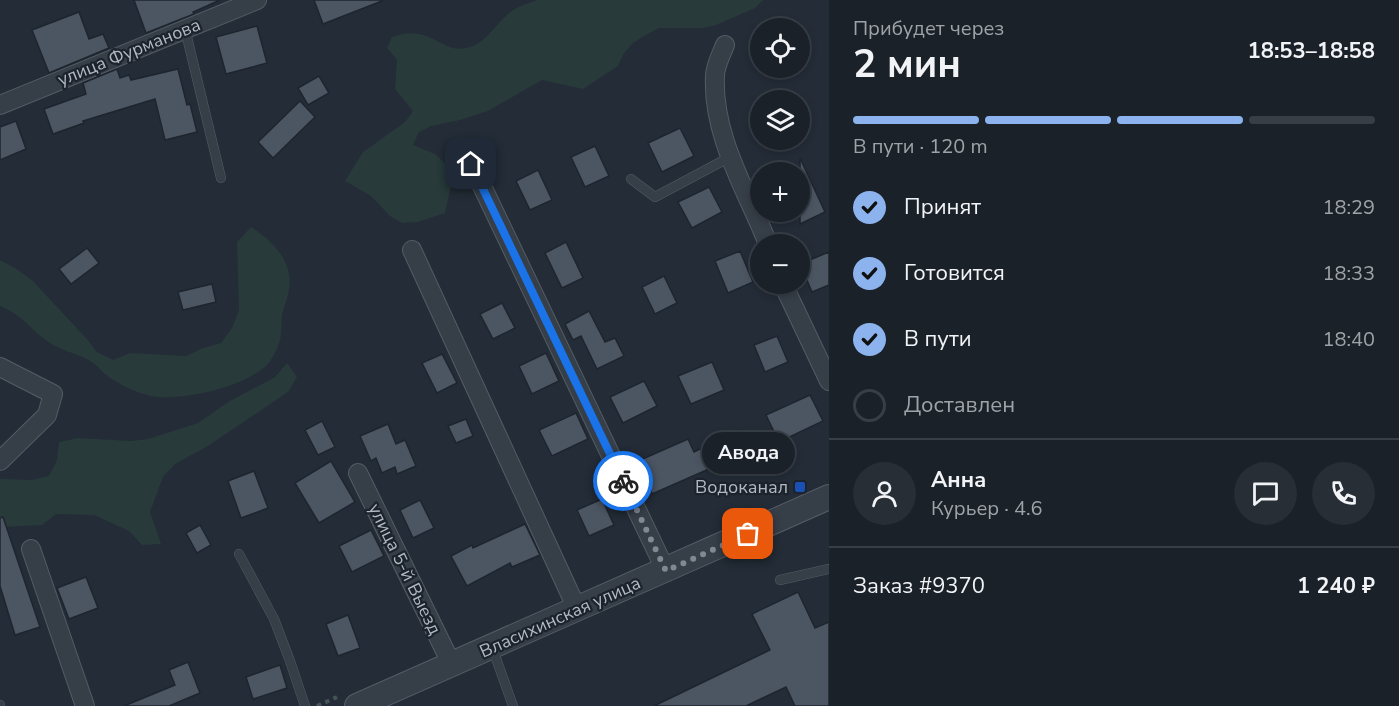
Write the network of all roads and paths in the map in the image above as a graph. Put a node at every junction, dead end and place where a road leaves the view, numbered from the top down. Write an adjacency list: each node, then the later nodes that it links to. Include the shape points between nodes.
1 (257, 0): 2 (street, улица Фурманова)
2 (185, 29): 4 (street, улица Фурманова); 7 (lane)
3 (725, 45): 5 (street, via 715,74 716,107)
4 (0, 105)
5 (730, 157): 8 (lane, via 655,197); 9 (street)
6 (471, 164): 20 (street)
7 (221, 178)
8 (631, 179)
9 (764, 234)
10 (412, 250): 22 (street)
11 (788, 294): 13 (street)
12 (0, 367): 14 (street, via 53,394 47,415)
13 (829, 381)
14 (0, 460)
15 (358, 473): 24 (street, улица 5-й Выезд)
16 (829, 498): 20 (street, Власихинская улица)
17 (31, 549): 26 (street)
18 (238, 554): 27 (lane, via 274,619)
19 (829, 569): 21 (lane)
20 (666, 571): 22 (street, Власихинская улица)
21 (780, 580)
22 (577, 609): 23 (street, Власихинская улица)
23 (492, 647): 24 (street, Власихинская улица); 28 (lane)
24 (452, 665): 25 (street, Власихинская улица)
25 (363, 704)
26 (85, 706)
27 (305, 706)
28 (513, 706)

